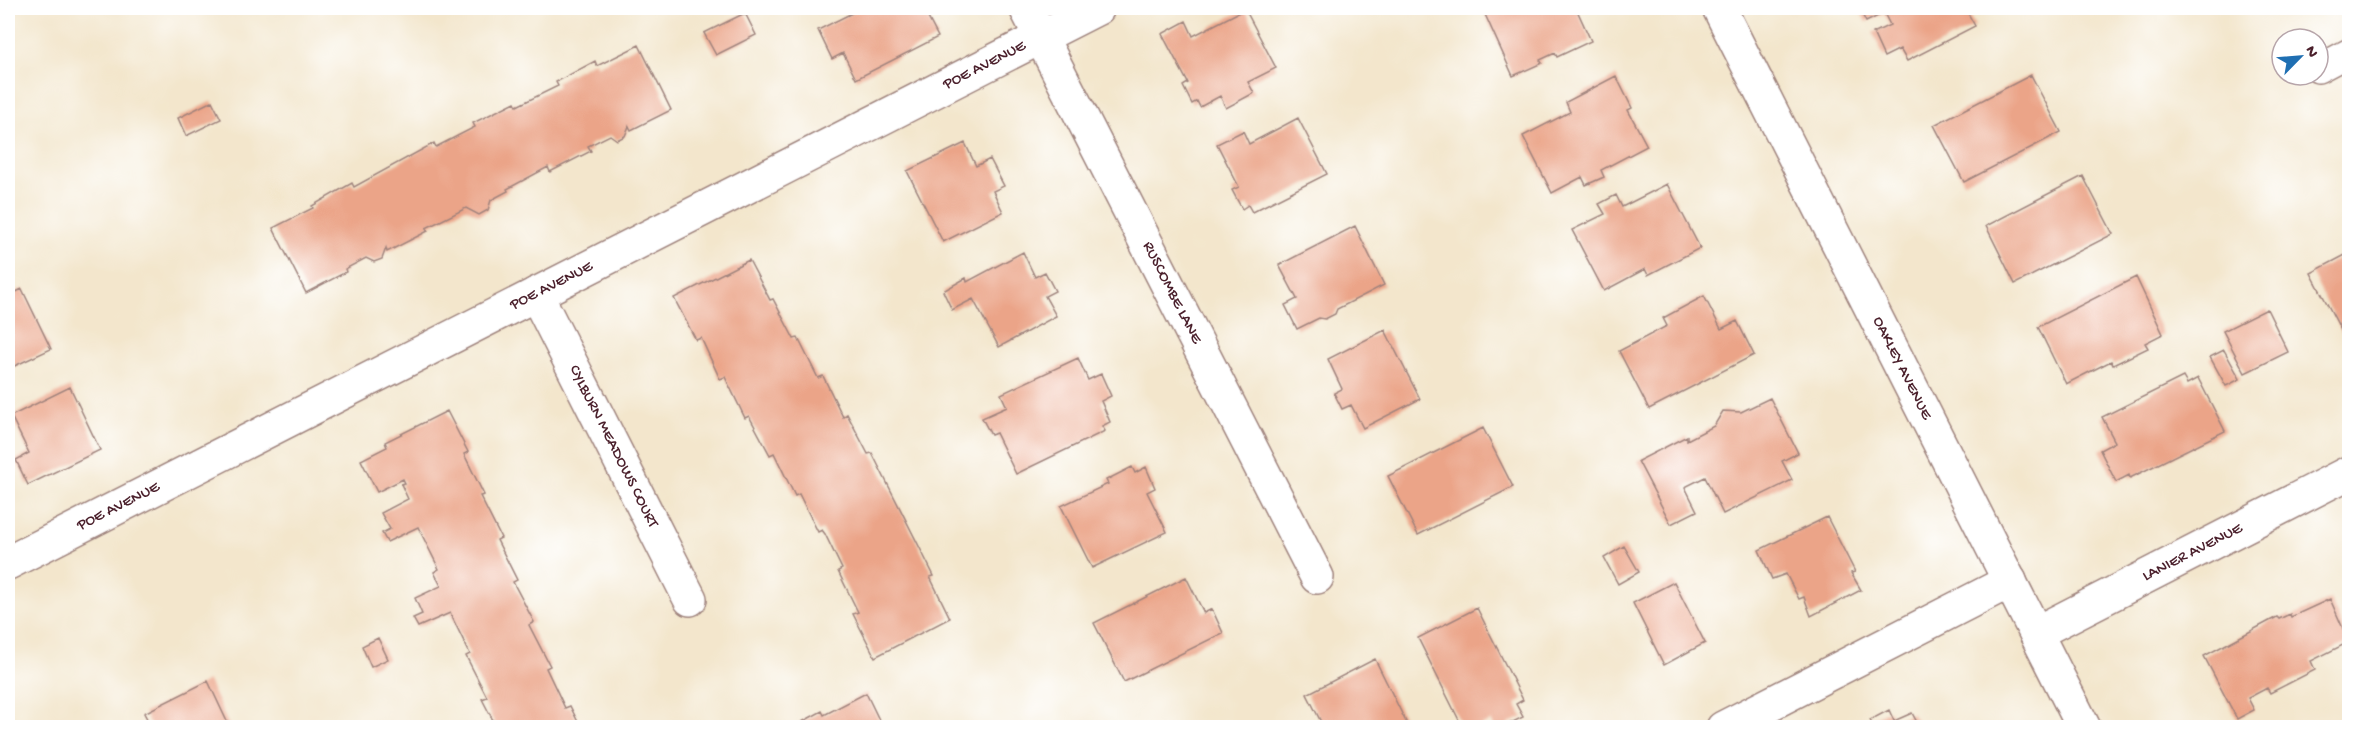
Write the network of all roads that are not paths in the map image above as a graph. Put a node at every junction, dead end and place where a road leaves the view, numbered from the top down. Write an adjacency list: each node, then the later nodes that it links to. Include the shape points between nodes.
1 (1026, 8): 4 (street, RUSCOMBE LANE)
2 (1098, 8): 4 (street, POE AVENUE)
3 (1719, 8): 11 (street, OAKLEY AVENUE)
4 (1041, 36): 7 (street, POE AVENUE); 10 (street, RUSCOMBE LANE)
5 (2349, 52): 6 (lane)
6 (2330, 62)
7 (536, 294): 9 (street, POE AVENUE); 12 (street, CYLBURN MEADOWS COURT)
8 (2349, 472): 13 (street, LANIER AVENUE)
9 (8, 564)
10 (1317, 577)
11 (2010, 581): 13 (street, OAKLEY AVENUE); 14 (street)
12 (690, 599)
13 (2036, 633): 15 (street, OAKLEY AVENUE)
14 (1723, 728)
15 (2084, 728)

